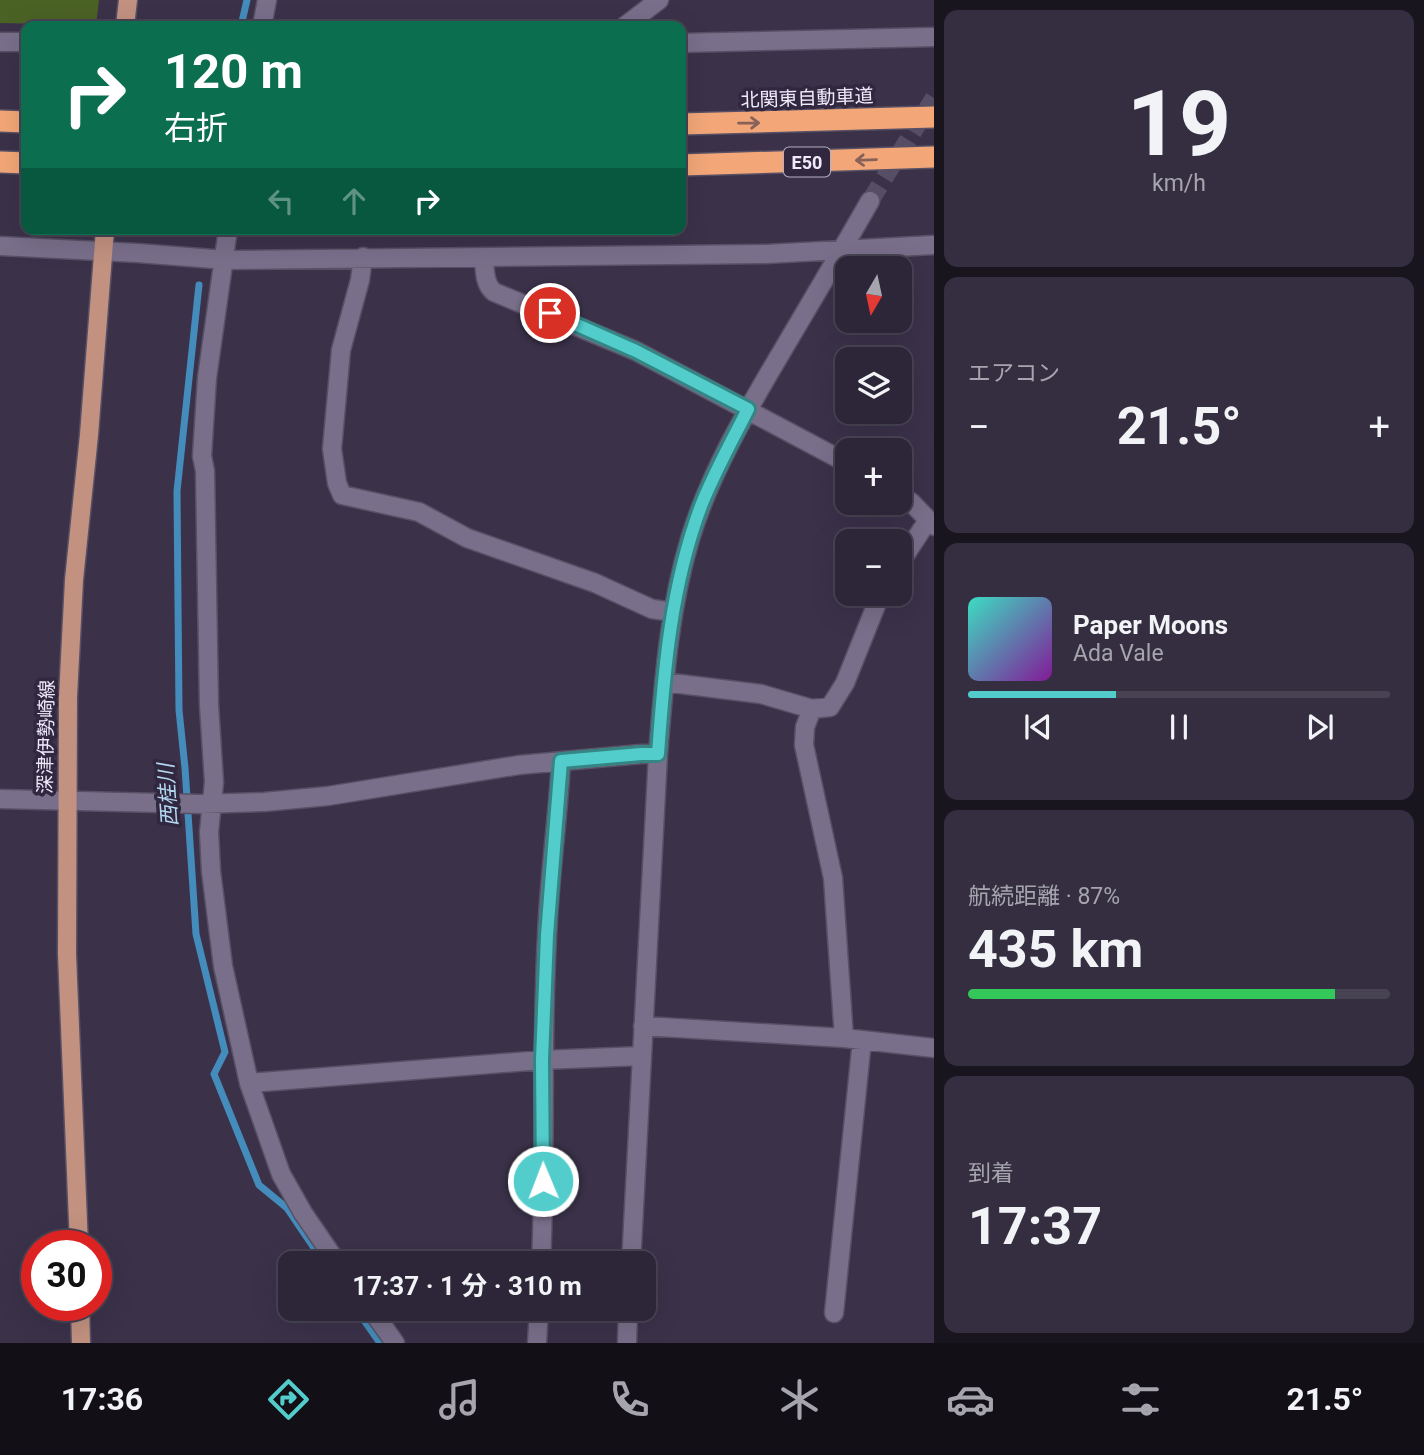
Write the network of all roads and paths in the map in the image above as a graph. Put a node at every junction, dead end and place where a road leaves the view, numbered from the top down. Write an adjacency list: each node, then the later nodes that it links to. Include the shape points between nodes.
1 (128, 0): 4 (main road)
2 (267, 0): 5 (street)
3 (659, 0): 6 (street)
4 (126, 21)
5 (262, 21)
6 (632, 21)
7 (934, 37): 10 (street)
8 (0, 42): 9 (street)
9 (21, 42)
10 (686, 43)
11 (934, 117): 14 (highway, 北関東自動車道 / E50, one-way to 11)
12 (0, 121): 13 (highway)
13 (21, 122)
14 (686, 124)
15 (934, 157): 18 (highway, E50, one-way to 18)
16 (0, 162): 17 (highway)
17 (21, 163)
18 (686, 165)
19 (870, 201): 24 (street)
20 (104, 235): 25 (main road, 深津伊勢崎線)
21 (228, 235): 28 (street)
22 (934, 245): 24 (street)
23 (0, 247): 25 (street)
24 (843, 250): 27 (street); 29 (street)
25 (103, 251): 28 (street); 41 (main road, 深津伊勢崎線, via 71,624)
26 (363, 257): 27 (street); 28 (street); 35 (street, via 341,350 332,449 342,495 419,512 467,538)
27 (484, 258): 29 (street, via 486,280 494,292 636,351)
28 (226, 260): 42 (street, via 207,378 202,456 214,782)
29 (748, 409): 30 (street); 35 (street, via 701,507)
30 (835, 456)
31 (912, 502): 32 (street)
32 (931, 523): 33 (street)
33 (912, 548)
34 (876, 606): 37 (street, via 837,699 830,707)
35 (673, 612): 36 (street)
36 (664, 682): 37 (street, via 761,694); 38 (street)
37 (812, 709): 44 (street, via 804,745 833,878)
38 (658, 754): 39 (street); 43 (street)
39 (561, 761): 42 (street, via 328,796); 47 (street)
40 (0, 799): 41 (street)
41 (66, 802): 42 (street); 49 (main road, 深津伊勢崎線)
42 (206, 804): 48 (street, via 223,966)
43 (643, 1026): 44 (street); 46 (street)
44 (853, 1039): 45 (street); 53 (street)
45 (934, 1048)
46 (641, 1056): 47 (street); 52 (street)
47 (542, 1060): 48 (street); 51 (street)
48 (249, 1083): 50 (street, via 281,1174)
49 (78, 1230)
50 (329, 1251)
51 (542, 1251)
52 (632, 1251)
53 (834, 1313)
54 (80, 1321): 58 (main road)
55 (379, 1321): 59 (street)
56 (538, 1321): 60 (street)
57 (627, 1321): 61 (street)
58 (81, 1343)
59 (395, 1343)
60 (537, 1343)
61 (626, 1343)

